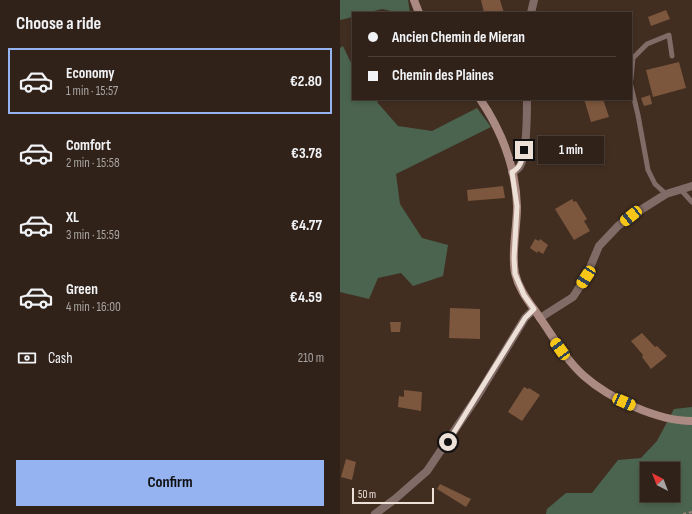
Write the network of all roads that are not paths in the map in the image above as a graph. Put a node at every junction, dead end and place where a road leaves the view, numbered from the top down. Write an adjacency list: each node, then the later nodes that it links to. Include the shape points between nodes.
1 (414, 0): 3 (street)
2 (534, 0): 4 (street)
3 (419, 12)
4 (531, 12)
5 (672, 56): 6 (lane, via 669,35 647,44 633,58)
6 (632, 68)
7 (632, 90): 13 (lane, via 648,170 655,184)
8 (481, 100): 10 (street, via 500,134)
9 (527, 100): 10 (street, via 524,150 520,166)
10 (512, 172): 15 (street, via 517,206 515,274 524,295)
11 (692, 186): 12 (street)
12 (681, 190): 13 (street); 14 (lane)
13 (666, 194): 16 (street, via 618,226 599,246 586,277 573,297)
14 (692, 202)
15 (534, 309): 16 (street); 18 (street, via 525,318 477,397 427,471)
16 (540, 318): 17 (street, via 566,356 584,376 607,392 653,415)
17 (689, 421)
18 (375, 514)

